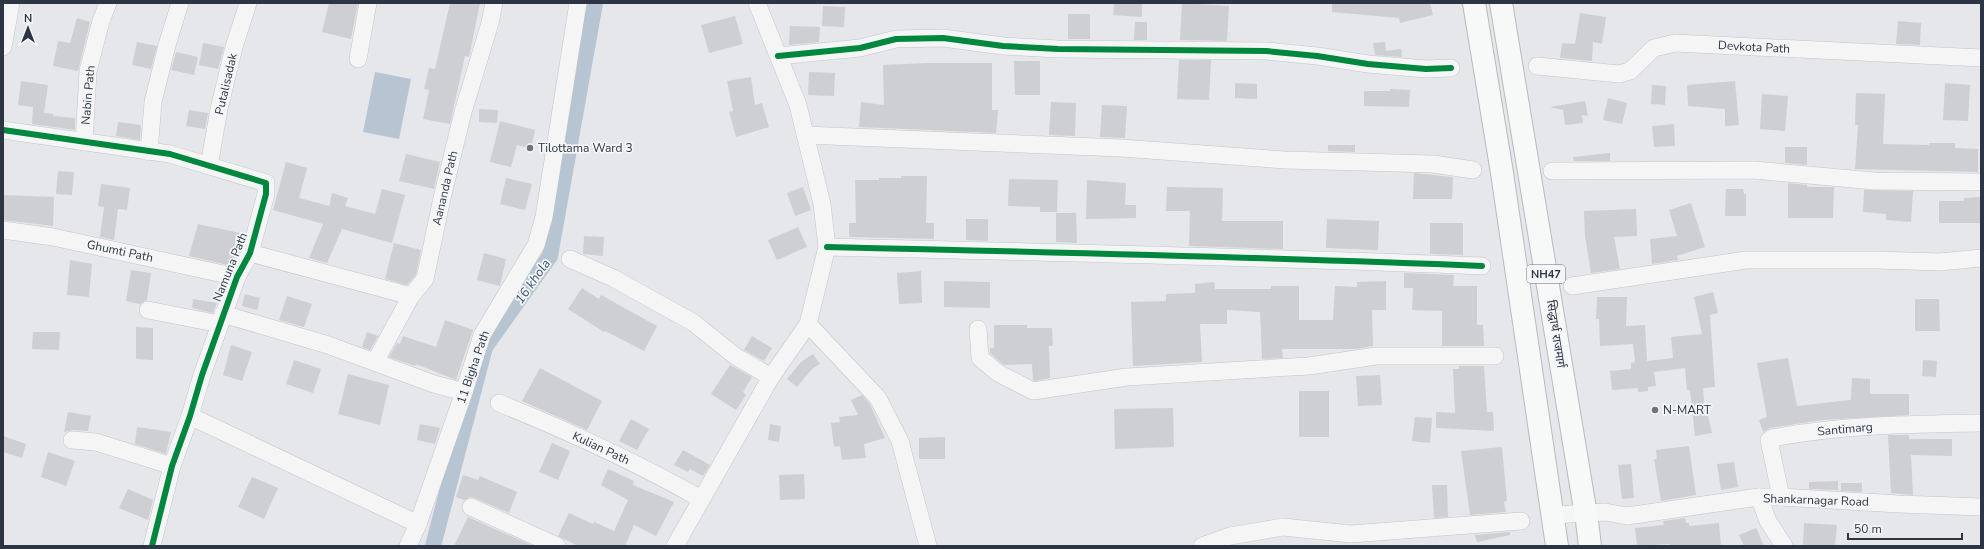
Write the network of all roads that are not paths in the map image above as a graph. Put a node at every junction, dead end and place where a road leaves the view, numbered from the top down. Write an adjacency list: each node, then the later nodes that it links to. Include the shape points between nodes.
1 (11, 3): 11 (street)
2 (108, 3): 19 (street, Nabin Path, via 88,71)
3 (180, 3): 20 (street, via 153,102)
4 (248, 3): 21 (street, Putalisadak, via 219,109)
5 (368, 3): 14 (street)
6 (494, 3): 33 (street, Aananda Path, via 463,112 425,279)
7 (578, 3): 41 (street, 11 Bigha Path, via 544,217 536,245 482,335)
8 (757, 3): 12 (street)
9 (1474, 3): 53 (highway, NH47)
10 (1501, 3): 52 (highway, सिद्धार्थ राजमार्ग / NH47)
11 (3, 47)
12 (778, 56): 16 (street, via 860,48 896,39 943,38 1003,46 1065,49 1266,51 1368,64 1426,69); 18 (street, via 798,105)
13 (1981, 58): 15 (street, Devkota Path, via 1675,43 1654,48 1630,72 1619,74)
14 (358, 59)
15 (1538, 66)
16 (1451, 68)
17 (3, 130): 19 (street, Namuna Path)
18 (805, 135): 22 (street, via 1121,148 1285,160 1433,164); 26 (street, via 822,204)
19 (84, 142): 20 (street, Namuna Path)
20 (149, 152): 21 (street, Namuna Path, via 170,154)
21 (209, 166): 27 (street, Namuna Path, via 266,183 266,194)
22 (1473, 170)
23 (1552, 171): 24 (street, via 1754,170 1874,181)
24 (1981, 182)
25 (3, 230): 31 (street, Ghumti Path, via 53,236)
26 (827, 247): 30 (street, via 1001,253 1105,253); 36 (street)
27 (250, 254): 31 (street, Namuna Path); 33 (street)
28 (1981, 258): 32 (street, via 1940,262 1746,260)
29 (570, 259): 40 (street, via 613,278 694,323 735,356)
30 (1482, 266)
31 (237, 276): 35 (street, Namuna Path)
32 (1572, 286)
33 (411, 296): 39 (street, Aananda Path)
34 (148, 310): 35 (street)
35 (222, 319): 39 (street, via 328,345); 43 (street, Namuna Path)
36 (808, 324): 40 (street); 60 (street, via 878,398 900,441)
37 (978, 329): 38 (street, via 980,358 998,373 1033,391 1127,377 1309,366 1376,356)
38 (1495, 356)
39 (375, 362): 41 (street, via 434,384)
40 (771, 377): 49 (street)
41 (464, 392): 55 (street, 11 Bigha Path)
42 (499, 403): 49 (street, Kulian Path, via 612,452 664,477)
43 (190, 416): 46 (street, Namuna Path); 55 (street)
44 (1981, 422): 48 (street, Santimarg, via 1884,425 1796,433 1772,438 1769,440)
45 (72, 440): 46 (street, via 96,442)
46 (172, 466): 56 (street, Namuna Path)
47 (1759, 497): 48 (street, Shankarnagar Road); 52 (street, Shankarnagar Road, via 1627,516); 64 (street, via 1768,521)
48 (1781, 497): 51 (street, Shankarnagar Road)
49 (701, 499): 59 (street)
50 (471, 507): 58 (street)
51 (1981, 507)
52 (1595, 512): 53 (street, Shankarnagar Road); 63 (highway, सिद्धार्थ राजमार्ग / NH47)
53 (1554, 515): 62 (highway, NH47)
54 (1521, 521): 61 (street, via 1352,534 1283,527 1230,536)
55 (418, 524): 57 (street, 11 Bigha Path)
56 (152, 546)
57 (408, 546)
58 (556, 546)
59 (675, 546)
60 (928, 546)
61 (1202, 546)
62 (1557, 546)
63 (1590, 546)
64 (1784, 546)

